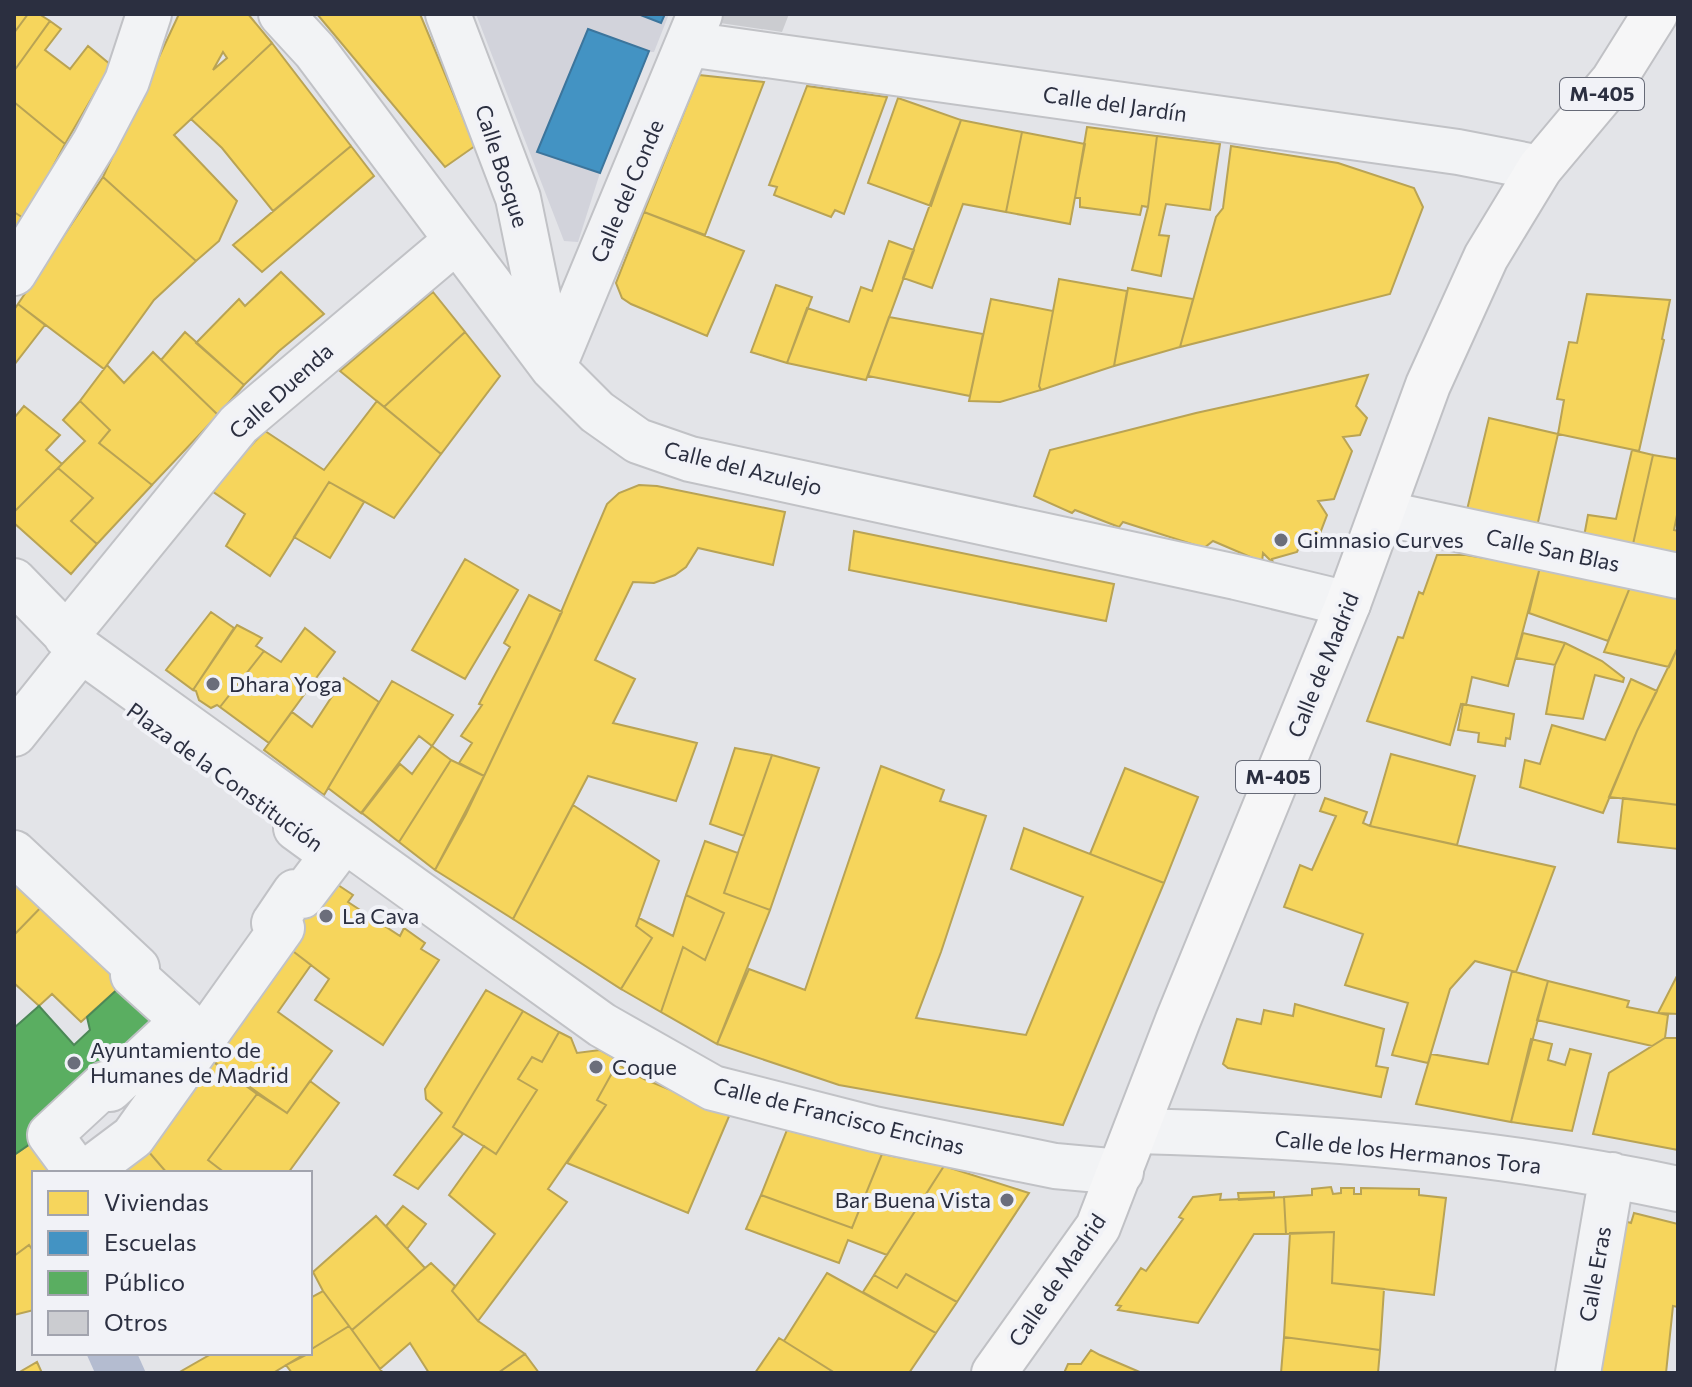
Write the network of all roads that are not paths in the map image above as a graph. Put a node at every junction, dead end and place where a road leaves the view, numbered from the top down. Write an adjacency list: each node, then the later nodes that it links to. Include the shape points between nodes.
1 (149, 14): 8 (street, via 121,93)
2 (281, 14): 7 (street, Calle del Azulejo, via 315,51)
3 (448, 14): 9 (street, Calle Bosque, via 518,198)
4 (1655, 14): 6 (main road, Calle de Madrid / M-405, via 1613,81)
5 (694, 29): 6 (street, Calle del Jardín); 9 (street, Calle del Conde)
6 (1540, 168): 10 (main road, Calle de Madrid / M-405, via 1486,257 1428,385)
7 (457, 240): 9 (street, Calle del Azulejo); 15 (street, Calle Duenda, via 239,424)
8 (14, 273)
9 (553, 368): 13 (street, Calle del Azulejo, via 597,412 638,441 690,459)
10 (1382, 513): 11 (street, Calle San Blas); 13 (main road, Calle de Madrid / M-405)
11 (1678, 576)
12 (14, 581): 15 (street, Plaza de la Constitución)
13 (1348, 604): 19 (main road, Calle de Madrid / M-405)
14 (14, 610): 21 (street, Plaza de la Constitución, via 72,666 333,855 302,896 295,892 274,923 282,928 133,1137)
15 (74, 643): 16 (street, Calle Duenda); 17 (street, Plaza de la Constitución)
16 (14, 734)
17 (343, 840): 22 (street, Calle de Francisco Encinas, via 602,1025 713,1088 874,1129 1040,1163)
18 (14, 853): 20 (street, via 137,968 133,975 183,1020 169,1038 110,1089 105,1084 50,1135)
19 (1136, 1131): 22 (main road, Calle de Madrid / M-405); 23 (street, Calle de los Hermanos Tora, via 1437,1151)
20 (77, 1171)
21 (88, 1171)
22 (1121, 1172): 25 (main road, Calle de Madrid / M-405, via 1098,1227)
23 (1612, 1175): 24 (street, Calle de los Hermanos Tora); 26 (street, Calle Eras)
24 (1678, 1189)
25 (994, 1373)
26 (1578, 1373)

